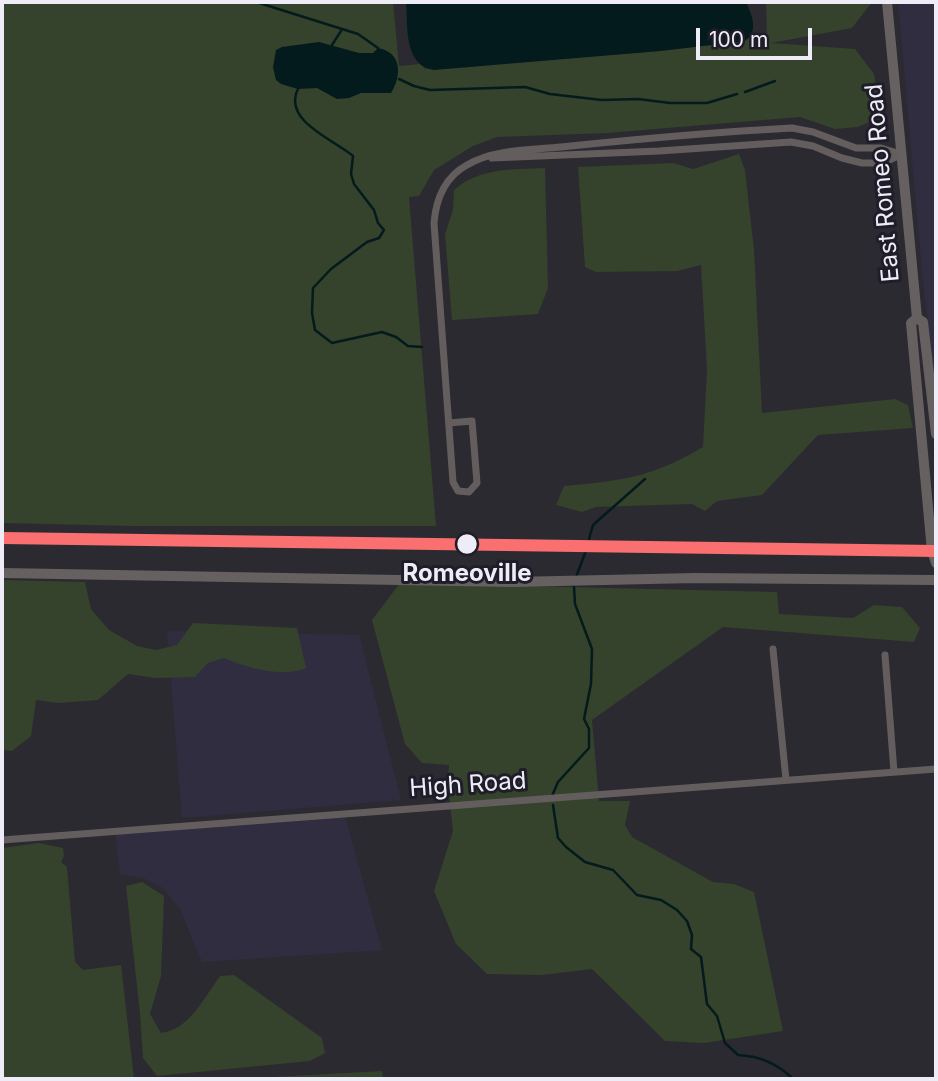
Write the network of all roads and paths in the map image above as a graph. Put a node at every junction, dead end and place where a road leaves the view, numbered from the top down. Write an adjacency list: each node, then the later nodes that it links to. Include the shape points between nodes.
1 (887, 2): 2 (main road, East Romeo Road)
2 (901, 154): 3 (street, via 856,148 792,128); 3 (street, via 883,163 862,163 803,143 781,142); 4 (main road, East Romeo Road)
3 (488, 157): 5 (street, via 455,173 440,194 435,213)
4 (917, 318): 6 (main road, East Romeo Road, via 923,322); 7 (main road, East Romeo Road, via 911,323)
5 (449, 423): 5 (street, via 453,482 458,491 469,492 477,483 472,421)
6 (936, 434)
7 (936, 563)
8 (2, 573): 9 (main road, via 513,582)
9 (936, 580)
10 (773, 649): 14 (street)
11 (885, 655): 13 (street)
12 (936, 769): 13 (street, High Road)
13 (894, 772): 14 (street, High Road)
14 (786, 780): 15 (street, High Road)
15 (2, 840)

